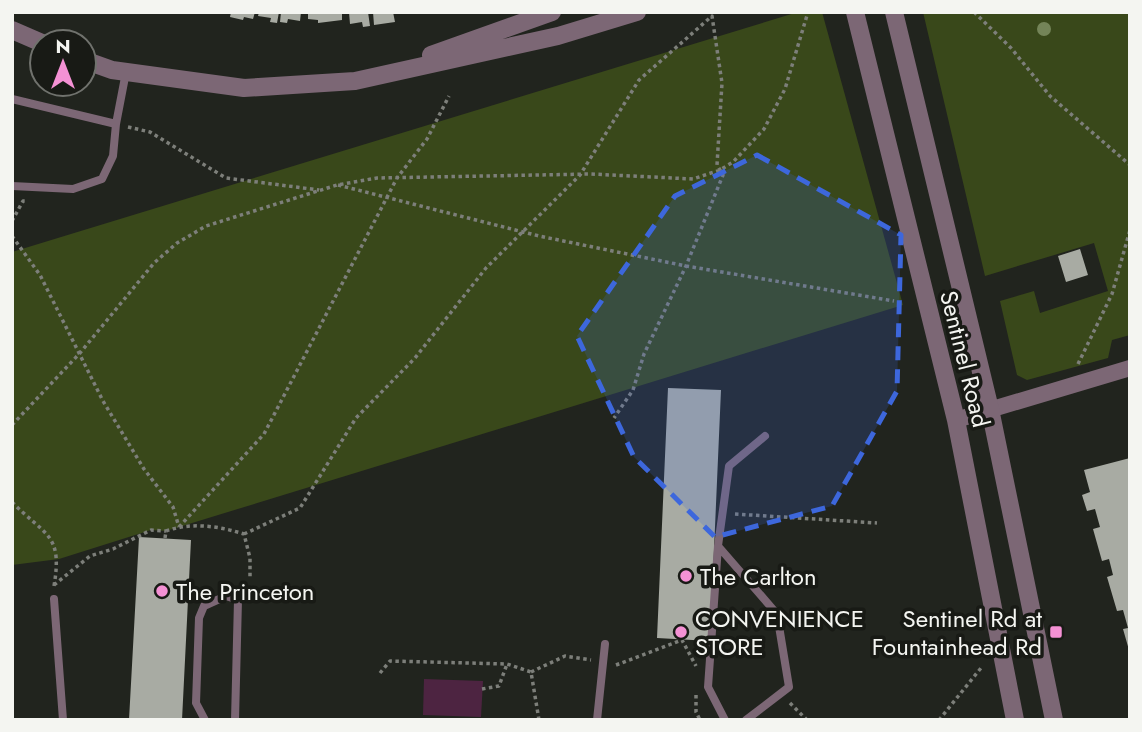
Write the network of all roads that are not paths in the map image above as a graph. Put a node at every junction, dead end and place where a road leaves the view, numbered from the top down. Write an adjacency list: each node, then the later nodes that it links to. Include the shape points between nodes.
1 (552, 12): 7 (street)
2 (637, 12): 7 (street, via 558,36)
3 (855, 12): 13 (street, Sentinel Road)
4 (894, 12): 12 (street, Sentinel Road)
5 (98, 64): 6 (street)
6 (126, 72): 7 (street, via 244,88); 9 (lane)
7 (355, 81)
8 (12, 99): 9 (lane)
9 (116, 124): 10 (lane, via 113,156 102,179 73,189)
10 (12, 186)
11 (1130, 368): 12 (street)
12 (990, 409): 13 (street); 25 (street, Sentinel Road)
13 (956, 420): 24 (street, Sentinel Road)
14 (765, 436): 15 (lane, via 729,466)
15 (718, 546): 22 (lane, via 708,687); 23 (lane, via 777,614 789,687)
16 (54, 599): 18 (lane)
17 (605, 644): 21 (lane)
18 (63, 720)
19 (205, 720): 20 (lane, via 196,703 199,618 204,606 226,596 238,600)
20 (235, 720)
21 (597, 720)
22 (725, 720)
23 (746, 720)
24 (1015, 720)
25 (1054, 720)

